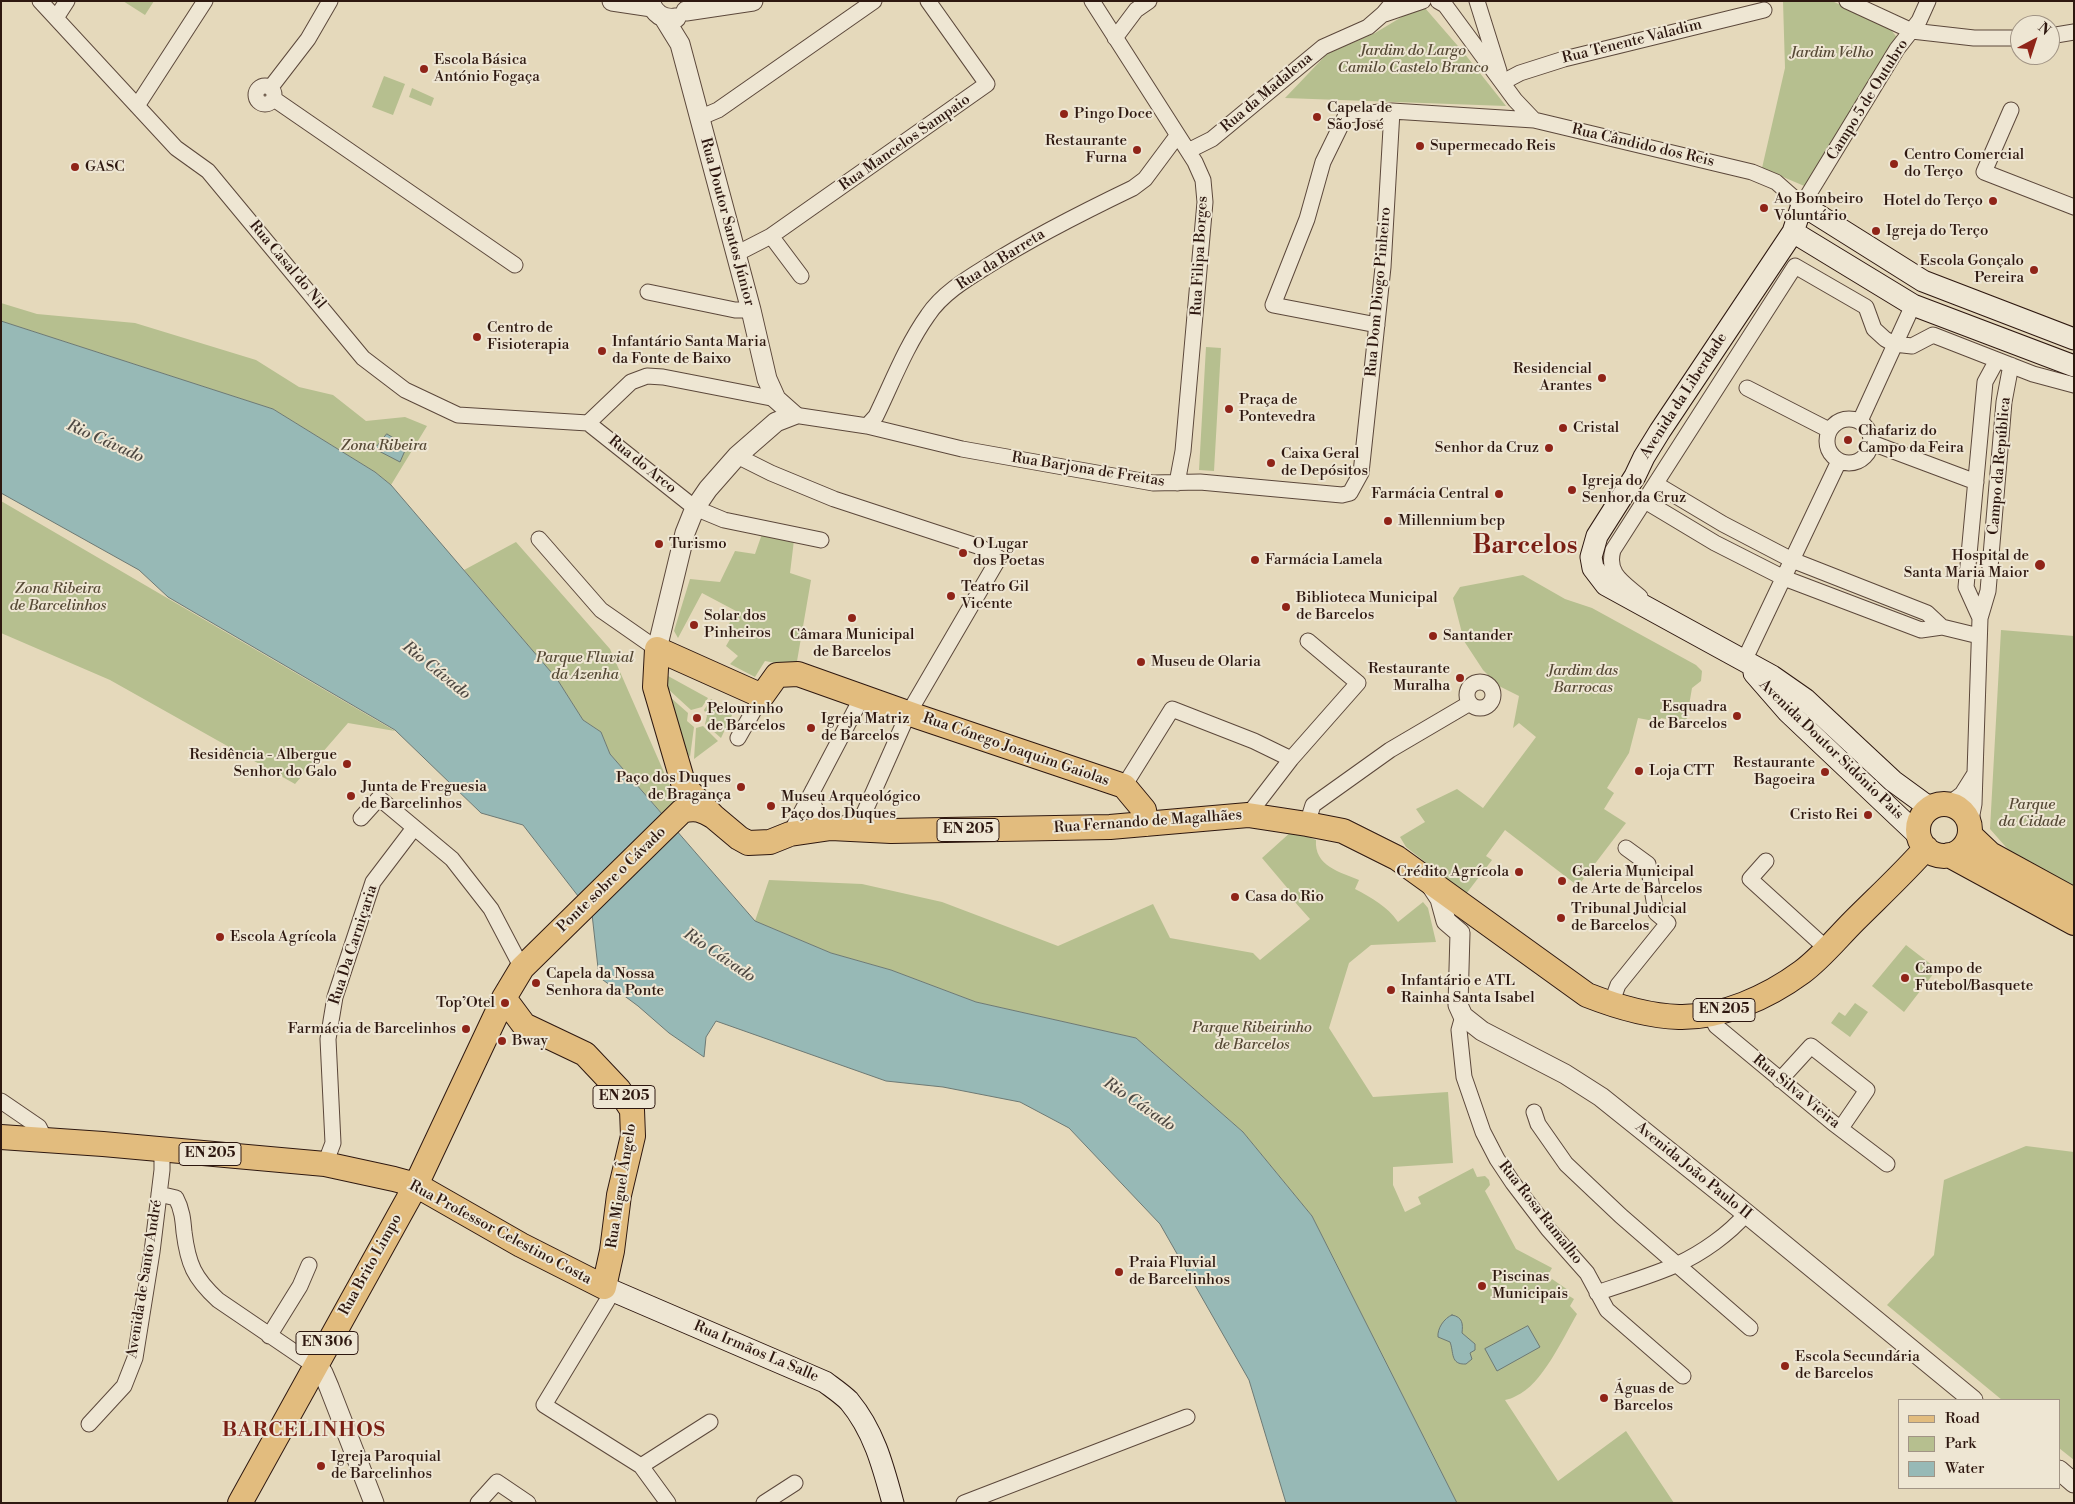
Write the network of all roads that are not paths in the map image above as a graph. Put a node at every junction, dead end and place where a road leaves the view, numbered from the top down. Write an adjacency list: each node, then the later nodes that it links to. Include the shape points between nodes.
1 (40, 1): 22 (street, Rua Casal do Nil)
2 (67, 1): 22 (street)
3 (205, 1): 30 (street)
4 (330, 1): 42 (street, via 272,93)
5 (612, 1): 18 (street)
6 (753, 1): 19 (street)
7 (874, 1): 33 (street, via 718,110)
8 (928, 1): 40 (street, Rua Mancelos Sampaio, via 987,84)
9 (1092, 1): 26 (street, Rua Filipa Borges)
10 (1149, 1): 17 (street)
11 (1394, 1): 21 (street, Rua da Madalena)
12 (1423, 1): 21 (street)
13 (1438, 1): 29 (street, via 1445,5)
14 (1477, 1): 29 (street)
15 (1847, 1): 23 (street, Campo 5 de Outubro)
16 (1928, 1): 23 (street)
17 (1133, 6): 26 (street)
18 (655, 9): 19 (street, via 675,18); 28 (street, Rua Doutor Santos Júnior)
19 (687, 9): 28 (street, Rua Doutor Santos Júnior)
20 (1764, 10): 29 (street, Rua Tenente Valadim, via 1564,59)
21 (1383, 14): 36 (street, Rua da Madalena, via 1368,27 1323,47 1212,139)
22 (56, 18): 30 (street, Rua Casal do Nil)
23 (1912, 31): 27 (street, via 1974,38); 37 (street, Campo 5 de Outubro)
24 (2074, 32): 25 (street)
25 (2060, 34)
26 (1115, 38): 35 (street, Rua Filipa Borges)
27 (2010, 38)
28 (680, 44): 33 (street, Rua Doutor Santos Júnior)
29 (1503, 82): 34 (street, via 1514,100)
30 (137, 106): 59 (street, Rua Casal do Nil, via 176,148 208,171 363,358 405,390 458,416)
31 (2011, 110): 38 (street, via 1984,172)
32 (1392, 112): 34 (street, Rua Cândido dos Reis); 48 (street, Rua Dom Diogo Pinheiro); 48 (street, Rua Cândido dos Reis, via 1346,115 1323,162 1307,219 1273,305)
33 (699, 118): 41 (street, Rua Doutor Santos Júnior)
34 (1534, 120): 37 (street, Rua Cândido dos Reis, via 1752,172 1776,182)
35 (1177, 136): 36 (street, Rua Filipa Borges); 61 (street, Rua da Barreta, via 1145,179 1133,188 998,259 940,300 918,332 876,416)
36 (1188, 151): 67 (street, Rua Filipa Borges, via 1202,180 1205,202 1183,451)
37 (1802, 205): 39 (main road, Avenida da Liberdade); 44 (main road)
38 (2074, 207)
39 (1793, 232): 46 (main road); 56 (main road, Avenida da Liberdade)
40 (772, 236): 41 (street, Rua Mancelos Sampaio); 43 (street)
41 (736, 254): 47 (street, Rua Doutor Santos Júnior)
42 (515, 264)
43 (801, 276)
44 (1924, 280): 46 (main road, via 1907,286); 49 (main road)
45 (648, 292): 47 (street, via 735,310)
46 (1913, 304): 50 (street); 52 (main road)
47 (750, 310): 55 (street, Rua Doutor Santos Júnior, via 766,379)
48 (1377, 325): 66 (street, Rua Dom Diogo Pinheiro)
49 (2074, 339)
50 (1894, 344): 51 (street, via 1912,346 1933,335); 58 (street); 60 (street, via 1874,329 1866,307 1795,266)
51 (2004, 362): 53 (street); 68 (street, via 1985,382); 80 (street, Campo da República, via 2004,402 1988,592)
52 (2074, 366)
53 (2074, 385)
54 (1747, 388): 62 (street)
55 (776, 399): 57 (street); 59 (street, via 648,376 631,382)
56 (1674, 411): 60 (street); 81 (main road, Avenida da Liberdade, via 1597,536 1591,557 1593,568 1606,585)
57 (794, 415): 61 (street, Rua Barjona de Freitas); 64 (street, Rua Fernando de Magalhães, via 776,422)
58 (1860, 421): 62 (street, via 1843,420); 63 (street, via 1871,434)
59 (588, 422): 71 (street, Rua do Arco)
60 (1693, 424): 69 (street)
61 (867, 426): 67 (street, Rua Barjona de Freitas, via 971,451 1153,483)
62 (1830, 430): 65 (street, via 1828,448)
63 (1872, 443): 65 (street, via 1869,452 1856,462); 68 (street)
64 (737, 456): 71 (street, Rua Fernando de Magalhães); 90 (street, via 834,499 980,547 999,558)
65 (1839, 461): 76 (street)
66 (1361, 473): 67 (street, Rua Barjona de Freitas, via 1350,492 1342,495)
67 (1177, 482)
68 (1976, 482): 80 (street, via 1966,587)
69 (1656, 484): 70 (street); 72 (street)
70 (1645, 501): 75 (street); 81 (street, via 1613,550 1611,569)
71 (695, 508): 74 (street, Rua do Arco, via 724,520); 85 (street, Rua Fernando de Magalhães, via 685,533)
72 (1723, 524): 75 (street); 76 (street)
73 (539, 539): 85 (street, via 601,610)
74 (821, 540)
75 (1715, 542): 77 (street)
76 (1792, 560): 77 (street); 78 (street)
77 (1784, 578): 79 (street); 86 (street)
78 (1866, 591): 79 (street); 82 (street, via 1927,613)
79 (1861, 608): 82 (street, via 1921,630)
80 (1980, 618): 83 (street, Campo da República)
81 (1671, 622): 86 (main road, Avenida da Liberdade)
82 (1942, 627): 83 (street)
83 (1978, 636): 93 (street, Campo da República)
84 (1308, 641): 92 (street, via 1358,683)
85 (657, 649): 87 (main road); 94 (main road, Rua Fernando de Magalhães / EN 205, via 655,687)
86 (1744, 661): 97 (main road, Avenida Doutor Sidónio Pais, via 1805,699 1893,781); 109 (main road, Avenida Doutor Sidónio Pais, via 1788,712)
87 (762, 696): 88 (main road, Rua Cónego Joaquim Gaiolas, via 778,675 785,673 798,674); 91 (street)
88 (862, 697): 90 (main road, Rua Cónego Joaquim Gaiolas); 96 (street)
89 (1470, 703): 103 (street, via 1390,750 1326,795 1313,805)
90 (908, 714): 95 (main road, Rua Cónego Joaquim Gaiolas); 106 (street)
91 (738, 738)
92 (1291, 759): 95 (street, via 1172,709); 99 (street)
93 (1974, 775): 97 (street, via 1962,794); 107 (street, Campo da República)
94 (684, 786): 98 (main road, EN 205); 100 (main road, Rua Fernando de Magalhães / EN 205)
95 (1124, 786): 102 (main road, via 1144,810)
96 (813, 790): 105 (street, via 814,807); 108 (street)
97 (1940, 806): 107 (main road, via 1963,812); 109 (main road, EN 205, via 1920,820)
98 (680, 813): 100 (main road, EN 205, via 692,808); 120 (main road, Ponte sobre o Cávado)
99 (1248, 816): 102 (main road, Rua Fernando de Magalhães / EN 205); 103 (main road, Rua Fernando de Magalhães / EN 205)
100 (714, 817): 108 (main road, Rua Fernando de Magalhães / EN 205, via 748,843 770,842)
101 (360, 818): 104 (street, via 380,798)
102 (1146, 824): 106 (main road, Rua Fernando de Magalhães / EN 205, via 1080,828)
103 (1307, 824): 113 (main road, EN 205, via 1343,831 1397,858)
104 (414, 828): 120 (street, via 452,859 491,909); 132 (street, Rua Da Carniçaria, via 373,882 335,997 328,1039 333,1143)
105 (831, 828): 106 (main road, Rua Fernando de Magalhães / EN 205); 108 (main road, Rua Fernando de Magalhães / EN 205)
106 (857, 829)
107 (1970, 830): 111 (main road, via 1962,849); 114 (main road, via 1990,854)
108 (790, 834)
109 (1922, 841): 111 (main road, via 1939,855); 119 (main road, EN 205)
110 (1626, 848): 122 (street, via 1648,864 1656,913 1668,923 1618,985)
111 (1949, 856): 116 (main road)
112 (1766, 861): 119 (street, via 1750,879)
113 (1426, 878): 115 (main road, EN 205); 118 (street)
114 (2074, 900)
115 (1466, 907): 117 (main road, EN 205); 118 (street, via 1448,904)
116 (2074, 923)
117 (1489, 924): 118 (street); 122 (main road, EN 205, via 1587,994)
118 (1453, 927): 124 (street, via 1458,1005)
119 (1826, 948): 123 (main road, EN 205, via 1803,971 1778,988 1734,1008)
120 (522, 968): 121 (main road, Ponte sobre o Cávado)
121 (504, 998): 134 (main road, Rua Brito Limpo); 139 (main road, Rua Miguel Ângelo / EN 205, via 524,1025 586,1054 619,1090 632,1110 632,1136 619,1195)
122 (1611, 1004): 123 (main road, EN 205, via 1679,1017)
123 (1710, 1014): 125 (street, Rua Silva Vieira, via 1716,1026)
124 (1463, 1016): 136 (street, Avenida João Paulo II, via 1497,1040 1565,1074 1600,1097); 140 (street, Rua Rosa Ramalho, via 1459,1030 1464,1077 1483,1132 1513,1184 1587,1273)
125 (1780, 1080): 128 (street, Rua Silva Vieira); 128 (street, via 1811,1046 1858,1082 1867,1090)
126 (1, 1101): 130 (street, via 39,1127)
127 (1534, 1112): 137 (street, via 1538,1124 1566,1164)
128 (1841, 1128): 133 (street, Rua Silva Vieira)
129 (1, 1137): 130 (main road, Rua Professor Celestino Costa / EN 205)
130 (45, 1139): 131 (main road, Rua Professor Celestino Costa / EN 205)
131 (162, 1150): 132 (main road, Rua Professor Celestino Costa / EN 205); 135 (street, Avenida de Santo André)
132 (325, 1164): 134 (main road, Rua Professor Celestino Costa / EN 205)
133 (1887, 1164)
134 (416, 1185): 139 (main road, Rua Professor Celestino Costa / EN 205, via 521,1245); 144 (main road, Rua Brito Limpo / EN 306)
135 (158, 1194): 143 (street, via 176,1198 181,1207 192,1271 204,1287); 149 (street, Avenida de Santo André, via 135,1358 124,1386)
136 (1746, 1214): 137 (street, via 1708,1246); 146 (street, Avenida João Paulo II)
137 (1678, 1264): 140 (street); 142 (street)
138 (309, 1265): 143 (street)
139 (608, 1289): 141 (main road, Rua Professor Celestino Costa); 150 (street, via 544,1405)
140 (1597, 1293): 145 (street, Rua Rosa Ramalho, via 1617,1320)
141 (639, 1301): 160 (main road, Rua Irmãos La Salle, via 825,1382 848,1400 866,1425 879,1452)
142 (1750, 1328)
143 (269, 1336): 144 (street)
144 (315, 1366): 154 (main road, Rua Brito Limpo / EN 306); 155 (street, via 323,1373)
145 (1682, 1376)
146 (1972, 1399)
147 (1187, 1417): 161 (street)
148 (710, 1422): 150 (street)
149 (89, 1424)
150 (642, 1466): 158 (street)
151 (2060, 1471): 153 (street)
152 (795, 1483): 159 (street)
153 (2074, 1483)
154 (240, 1503)
155 (374, 1503)
156 (478, 1503): 157 (street, via 497,1482)
157 (528, 1503)
158 (668, 1503)
159 (764, 1503)
160 (893, 1503)
161 (964, 1503)

